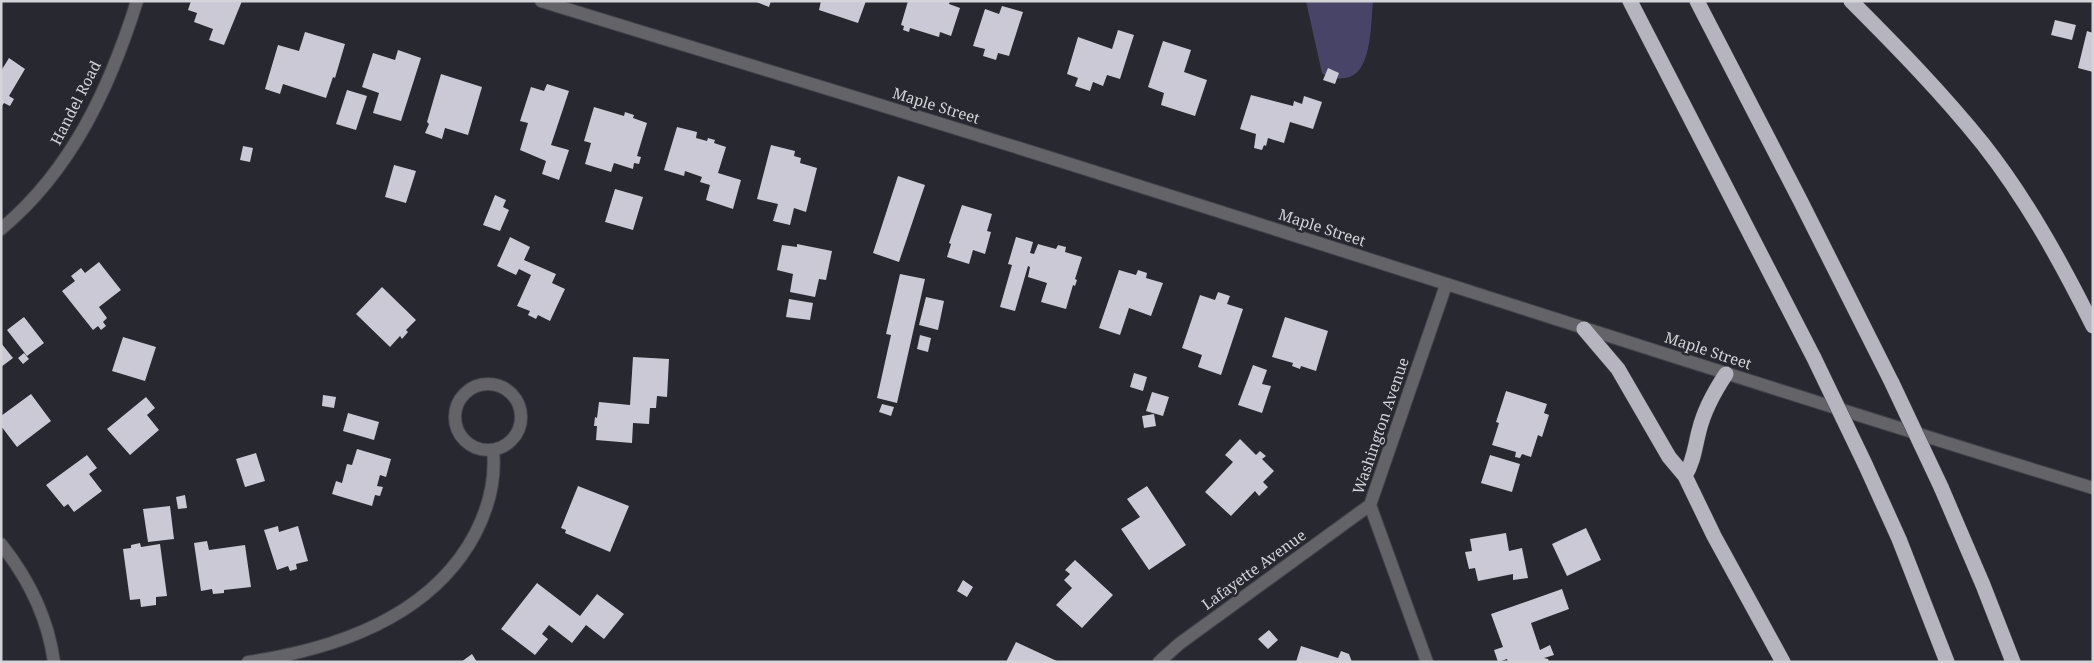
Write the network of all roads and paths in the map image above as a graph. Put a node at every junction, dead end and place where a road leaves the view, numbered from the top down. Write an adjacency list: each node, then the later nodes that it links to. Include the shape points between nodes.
1 (137, 1): 6 (street, Handel Road, via 116,61 76,143 37,196)
2 (541, 1): 7 (street, Maple Street, via 1141,186)
3 (1630, 1): 21 (highway, bridge, via 1865,464 1902,546)
4 (1697, 1): 22 (highway, bridge, via 1892,383 1984,585)
5 (1851, 1): 8 (highway, via 1928,78 1984,145 2032,214)
6 (1, 229)
7 (1446, 285): 9 (street, Maple Street); 14 (street, Washington Avenue)
8 (2093, 326)
9 (1584, 329): 10 (street, Maple Street); 12 (highway, via 1618,369 1669,457)
10 (1726, 374): 12 (highway, via 1706,409 1693,461); 13 (street, Maple Street)
11 (493, 450): 11 (street, via 514,437 520,422 520,409 505,389 480,385 462,396 456,407 455,424 460,435 472,446); 17 (street, via 491,488 478,528 463,555 431,589 386,620 346,638 300,652)
12 (1685, 476): 20 (highway)
13 (2093, 488)
14 (1370, 506): 18 (street, Lafayette Avenue); 19 (street, Washington Avenue)
15 (1, 544): 16 (street, via 32,590 49,637)
16 (54, 662)
17 (248, 662)
18 (1159, 662)
19 (1427, 662)
20 (1783, 662)
21 (1947, 662)
22 (2013, 662)

